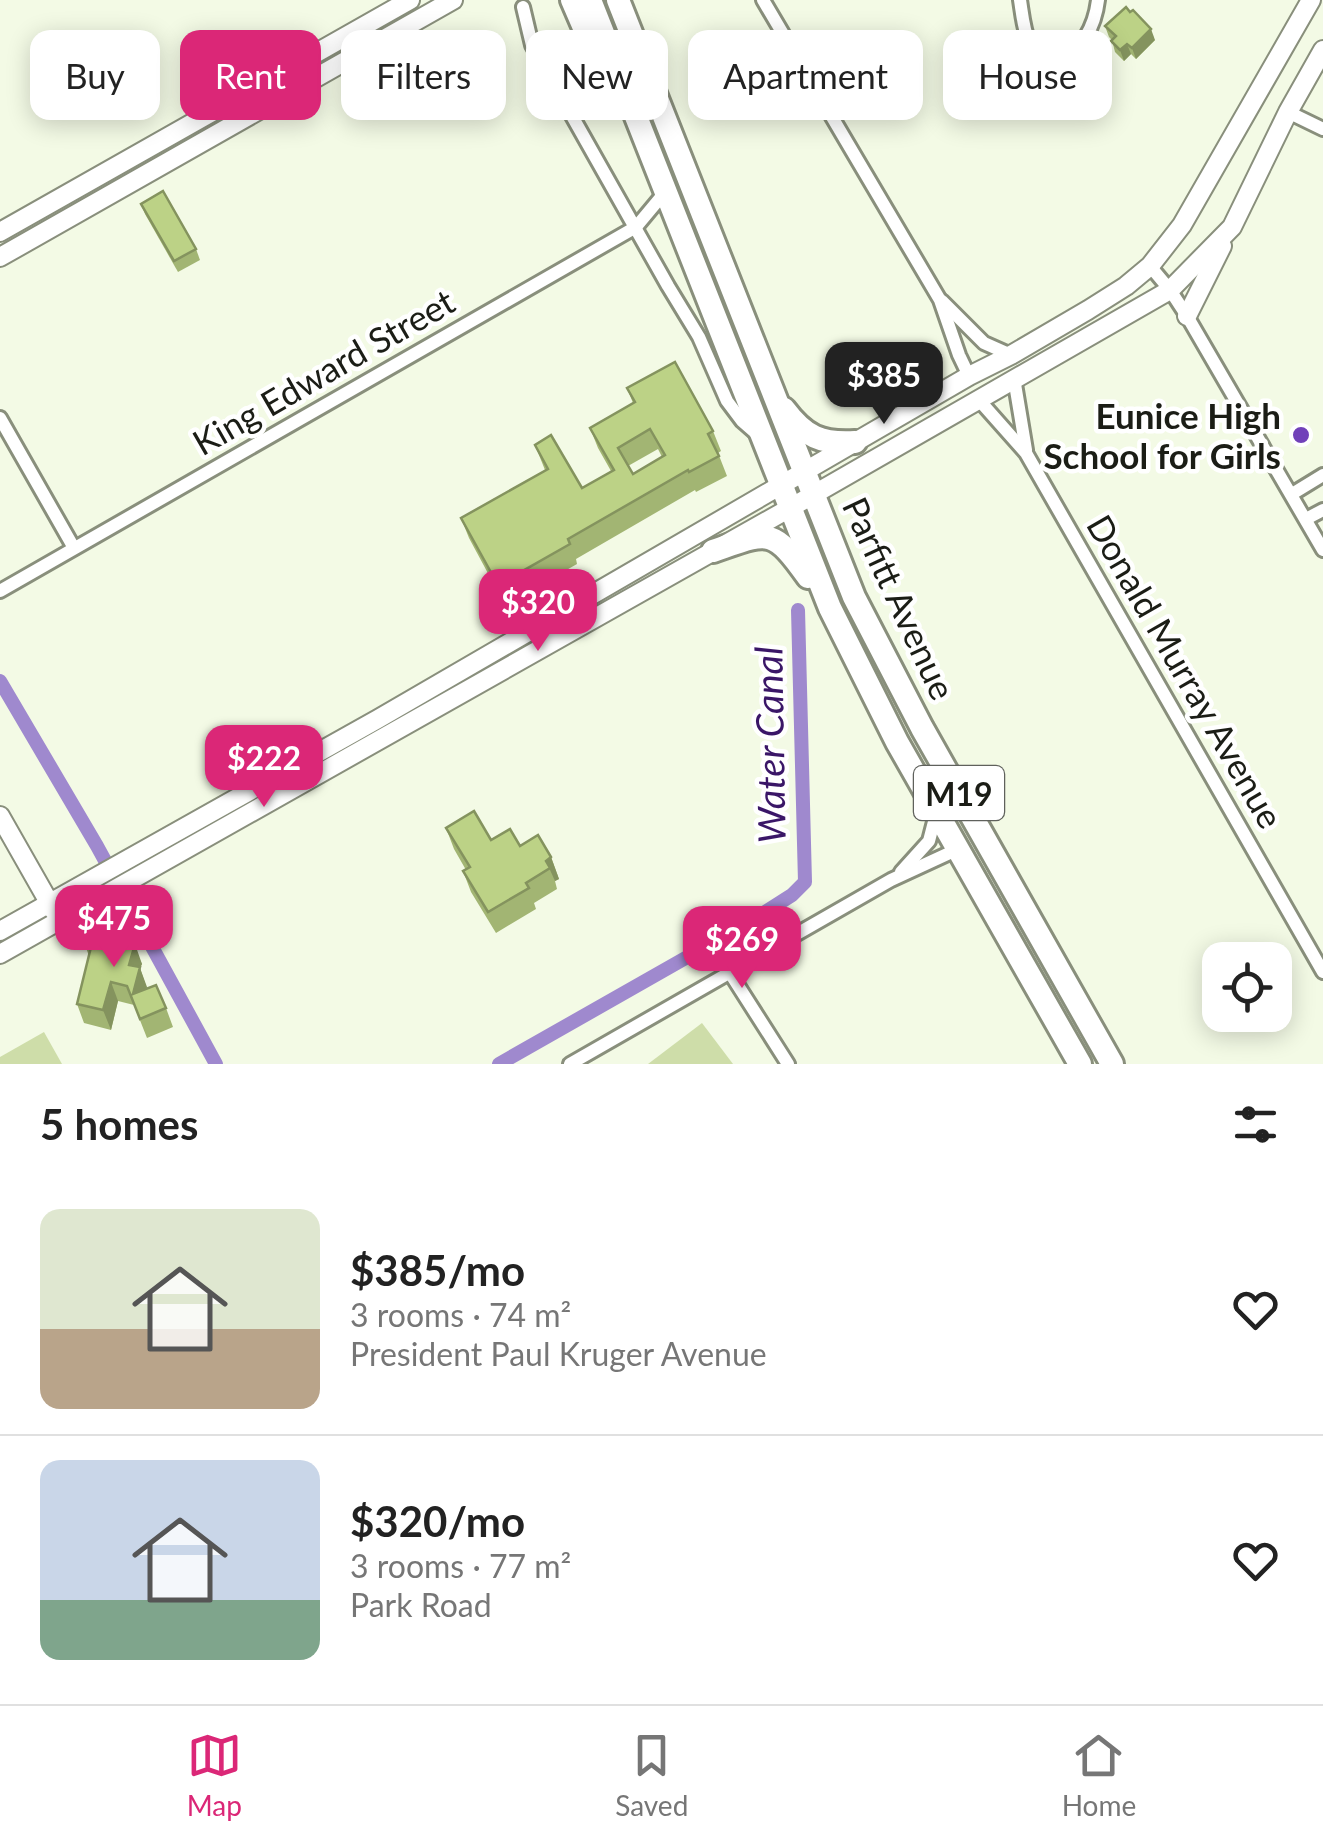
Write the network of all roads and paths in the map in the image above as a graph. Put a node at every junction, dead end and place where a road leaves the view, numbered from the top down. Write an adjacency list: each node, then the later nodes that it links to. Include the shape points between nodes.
1 (410, 0): 11 (street)
2 (453, 0): 13 (street)
3 (572, 0): 18 (highway, via 623,120 634,140)
4 (590, 0): 18 (highway, Parfitt Avenue / M19)
5 (618, 0): 35 (highway, Parfitt Avenue / M19)
6 (763, 0): 30 (street)
7 (1020, 0): 8 (street, via 1030,45 1057,62 1087,34)
8 (1098, 0)
9 (1311, 0): 28 (street, via 1182,225)
10 (522, 7): 23 (street, Parfitt Avenue, via 532,44)
11 (367, 24): 12 (street); 19 (street)
12 (373, 30)
13 (400, 30)
14 (1323, 50): 16 (street)
15 (341, 63): 20 (street)
16 (1288, 112): 17 (street); 25 (street)
17 (1323, 129)
18 (650, 150): 21 (highway, Parfitt Avenue / M19)
19 (142, 152): 20 (street); 22 (street)
20 (153, 170): 24 (street)
21 (666, 192): 23 (street, King Edward Street); 38 (highway, Parfitt Avenue / M19)
22 (35, 212): 24 (street); 26 (street)
23 (636, 227): 38 (street, Parfitt Avenue, via 727,400); 48 (street, King Edward Street)
24 (50, 228): 27 (street)
25 (1232, 228): 29 (street); 31 (street)
26 (0, 232)
27 (0, 257)
28 (1150, 266): 29 (street); 32 (street)
29 (1170, 290): 31 (street); 34 (street)
30 (940, 300): 32 (street, via 984,343); 33 (street)
31 (1187, 316): 44 (street)
32 (1011, 355): 33 (street)
33 (969, 376): 39 (street)
34 (1014, 378): 36 (street); 40 (street, Donald Murray Avenue)
35 (773, 394): 39 (highway, via 794,423 816,438); 41 (highway, Parfitt Avenue / M19)
36 (978, 400): 40 (street, Donald Murray Avenue); 43 (street)
37 (0, 418): 48 (street)
38 (764, 440): 45 (highway, Parfitt Avenue / M19)
39 (855, 442): 41 (street)
40 (1026, 452): 65 (street, Donald Murray Avenue)
41 (804, 472): 43 (highway, Parfitt Avenue / M19); 45 (street)
42 (1323, 475): 44 (street)
43 (813, 494): 45 (street); 53 (highway, Parfitt Avenue / M19)
44 (1292, 494): 47 (street)
45 (786, 497): 50 (street); 52 (highway, Parfitt Avenue / M19); 57 (street, via 378,719)
46 (1323, 510): 47 (street)
47 (1306, 519): 49 (street)
48 (74, 548): 51 (street, King Edward Street)
49 (1323, 550)
50 (713, 551): 52 (highway, via 753,537 776,539); 57 (street)
51 (0, 591)
52 (830, 608): 54 (highway, Parfitt Avenue / M19)
53 (899, 685): 56 (highway, via 902,716 958,820); 58 (highway, Parfitt Avenue / M19)
54 (936, 814): 56 (highway, Parfitt Avenue / M19); 59 (street, via 929,842)
55 (0, 816): 61 (street)
56 (956, 850): 59 (street); 67 (highway, Parfitt Avenue / M19)
57 (131, 868): 60 (street)
58 (1002, 868): 67 (highway, via 998,894 1032,954); 71 (highway, Parfitt Avenue / M19)
59 (891, 880): 66 (street)
60 (101, 886): 61 (street); 62 (street)
61 (50, 903): 62 (street); 63 (street)
62 (59, 920): 64 (street)
63 (0, 931)
64 (0, 954)
65 (1323, 972)
66 (730, 973): 68 (street); 69 (street)
67 (1036, 988): 70 (highway, Parfitt Avenue / M19)
68 (570, 1064)
69 (788, 1064)
70 (1080, 1064)
71 (1112, 1064)

